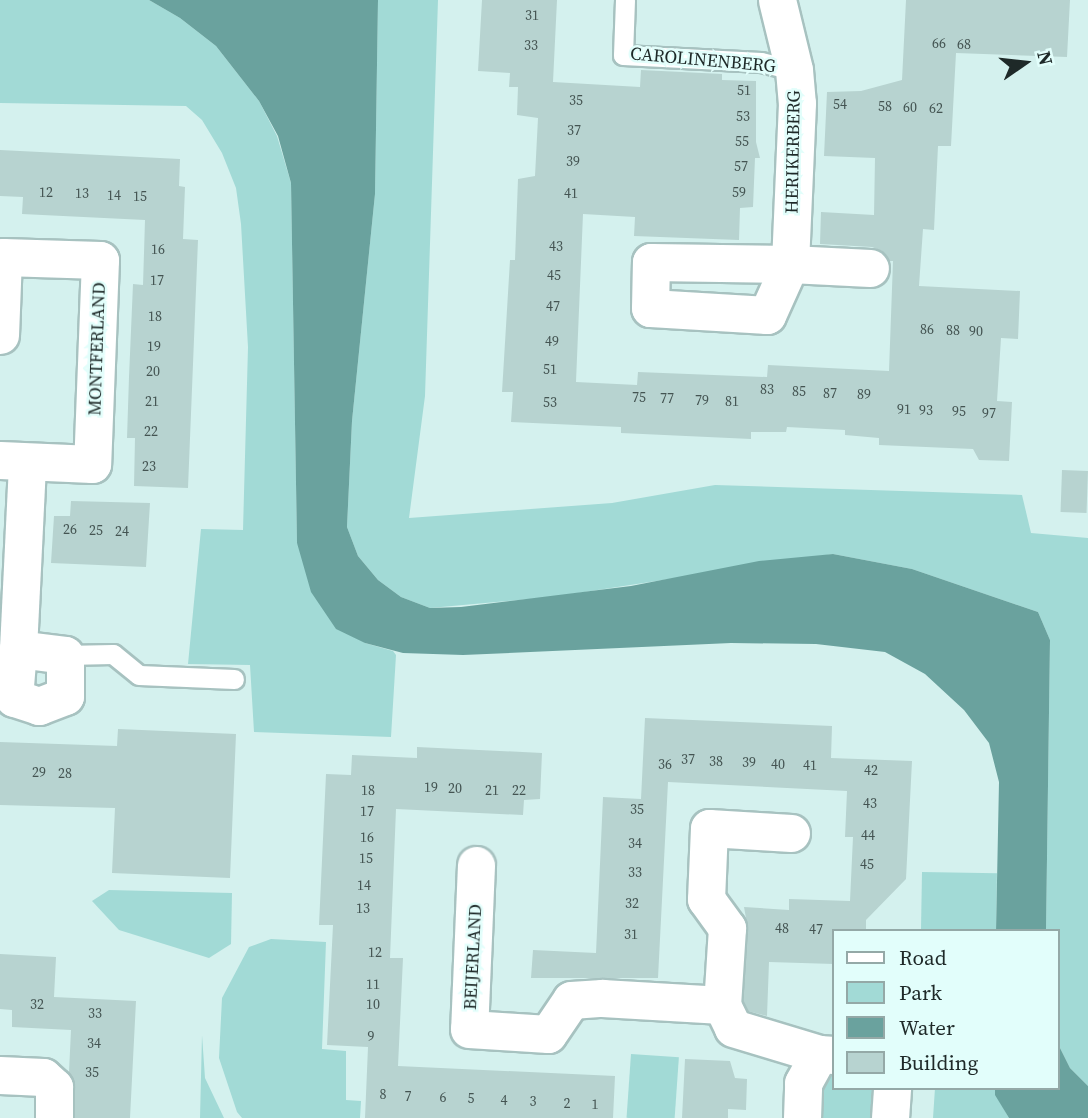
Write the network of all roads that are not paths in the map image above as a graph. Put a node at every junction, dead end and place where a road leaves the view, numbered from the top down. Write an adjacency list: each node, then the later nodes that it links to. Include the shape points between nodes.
1 (625, 0): 3 (lane, CAROLINENBERG, via 623,55 761,62)
2 (777, 0): 3 (street, HERIKERBERG)
3 (794, 70): 4 (street, HERIKERBERG, via 797,103 790,264)
4 (870, 268)
5 (0, 335): 6 (street, MONTFERLAND, via 3,257 100,260 92,464)
6 (13, 461): 7 (street, MONTFERLAND)
7 (18, 649): 8 (street); 8 (street, MONTFERLAND, via 14,698 39,706 65,696)
8 (65, 655): 9 (lane, via 113,654 139,675)
9 (234, 679)
10 (791, 833): 12 (street, via 709,828 706,899 727,928)
11 (476, 865): 12 (street, BEIJERLAND, via 469,1029 548,1034 571,1000)
12 (722, 1005): 13 (street, via 733,1028)
13 (827, 1055): 17 (street, via 803,1083)
14 (0, 1076): 16 (street, via 43,1077 54,1087)
15 (892, 1090): 18 (street)
16 (54, 1118)
17 (802, 1118)
18 (891, 1118)

